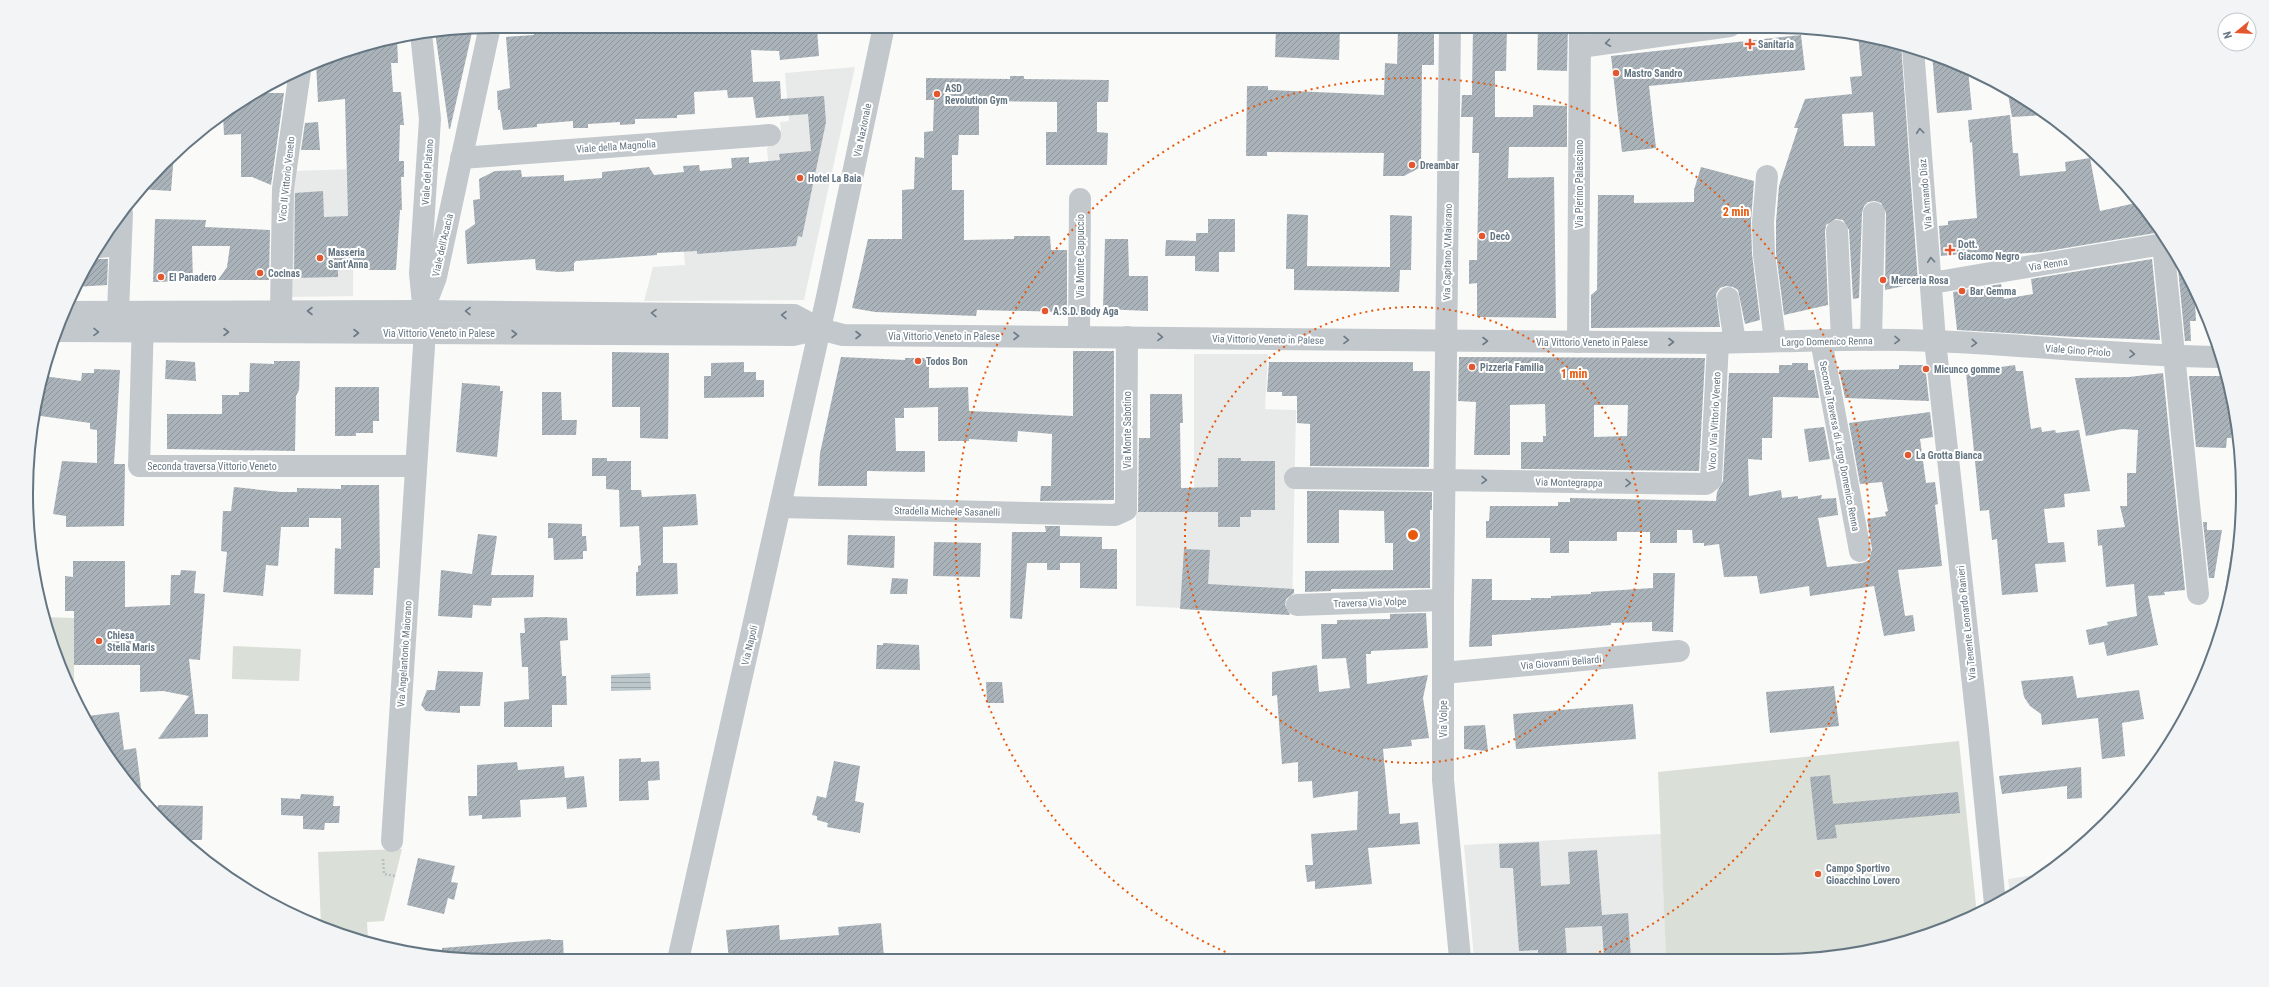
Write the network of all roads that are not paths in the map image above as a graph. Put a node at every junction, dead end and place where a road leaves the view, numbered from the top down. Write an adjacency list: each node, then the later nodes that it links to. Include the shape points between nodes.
1 (488, 33): 10 (street, Viale dell'Acacia)
2 (883, 33): 27 (street, Via Nazionale)
3 (1450, 33): 35 (street, Via Capitano V.Maiorano)
4 (1625, 33): 5 (street, one-way to 5)
5 (1580, 36): 38 (street, Via Pierino Palasciano)
6 (422, 39): 23 (street, Viale del Platano, via 430,119 420,273)
7 (1914, 54): 20 (street, Via Armando Diaz, one-way to 7)
8 (299, 76): 22 (street, Vico II Vittorio Veneto, via 283,189)
9 (770, 135): 10 (street, Viale della Magnolia)
10 (461, 158): 23 (street, Viale dell'Acacia, via 436,277)
11 (1767, 176): 36 (street, via 1763,222 1764,254)
12 (1080, 199): 30 (street, Via Monte Cappuccio)
13 (1874, 213): 34 (street)
14 (121, 223): 17 (street)
15 (1837, 231): 33 (street)
16 (2162, 244): 20 (street, Via Renna)
17 (120, 245): 18 (street); 25 (street)
18 (106, 246)
19 (2166, 250): 40 (street)
20 (1932, 283): 37 (street, Via Armando Diaz)
21 (1728, 298): 39 (street)
22 (281, 311): 23 (street, Via Vittorio Veneto in Palese, one-way to 22); 26 (street, Via Vittorio Veneto in Palese)
23 (423, 311): 27 (street, Via Vittorio Veneto in Palese, one-way to 23, via 794,315); 29 (street, Viale dell'Acacia)
24 (70, 312): 25 (street, Via Vittorio Veneto in Palese)
25 (118, 312): 26 (street, Via Vittorio Veneto in Palese)
26 (143, 322): 28 (street, Via Vittorio Veneto in Palese, one-way to 26); 29 (street, Via Vittorio Veneto in Palese, one-way to 29); 42 (street, Seconda traversa Vittorio Veneto, via 139,466)
27 (820, 329): 29 (street, Via Vittorio Veneto in Palese, one-way to 27, via 793,335); 30 (street, Via Vittorio Veneto in Palese, one-way to 30, via 843,335); 46 (street, Via Napoli)
28 (63, 330)
29 (424, 333): 42 (street, Viale dell'Acacia)
30 (1079, 336): 31 (street, Via Vittorio Veneto in Palese)
31 (1127, 337): 35 (street, Via Vittorio Veneto in Palese, one-way to 35); 47 (street, Via Monte Sabotino, via 1126,510)
32 (1820, 340): 33 (street, Largo Domenico Renna); 36 (street, Largo Domenico Renna); 48 (street, Seconda Traversa di Largo Domenico Renna)
33 (1842, 340): 34 (street, Largo Domenico Renna)
34 (1871, 340): 37 (street, Largo Domenico Renna, one-way to 37)
35 (1446, 341): 38 (street, Via Vittorio Veneto in Palese, one-way to 38); 44 (street, Via Capitano V.Maiorano)
36 (1775, 341): 39 (street, Largo Domenico Renna)
37 (1935, 341): 40 (street, Viale Gino Priolo, one-way to 40); 55 (street, Via Tenente Leonardo Ranieri)
38 (1578, 342): 39 (street, Via Vittorio Veneto in Palese, one-way to 39)
39 (1726, 342): 45 (street, Vico I Via Vittorio Veneto, via 1711,480 1706,484)
40 (2175, 356): 41 (street, Viale Gino Priolo); 49 (street)
41 (2215, 357)
42 (416, 466): 54 (street, Via Angelantonio Maiorano)
43 (1295, 478): 44 (street, Via Montegrappa)
44 (1445, 479): 45 (street, Via Montegrappa, one-way to 45); 50 (street, Via Volpe)
45 (1693, 485)
46 (780, 506): 47 (street, Stradella Michele Sasanelli); 56 (street, Via Napoli)
47 (1115, 515)
48 (1860, 551)
49 (2198, 594)
50 (1443, 600): 51 (street, Traversa Via Volpe); 53 (street, Via Volpe)
51 (1297, 605)
52 (1679, 651): 53 (street, Via Giovanni Bellardi)
53 (1443, 673): 57 (street, Via Volpe, via 1442,780)
54 (392, 841)
55 (1994, 898)
56 (679, 954)
57 (1460, 954)

